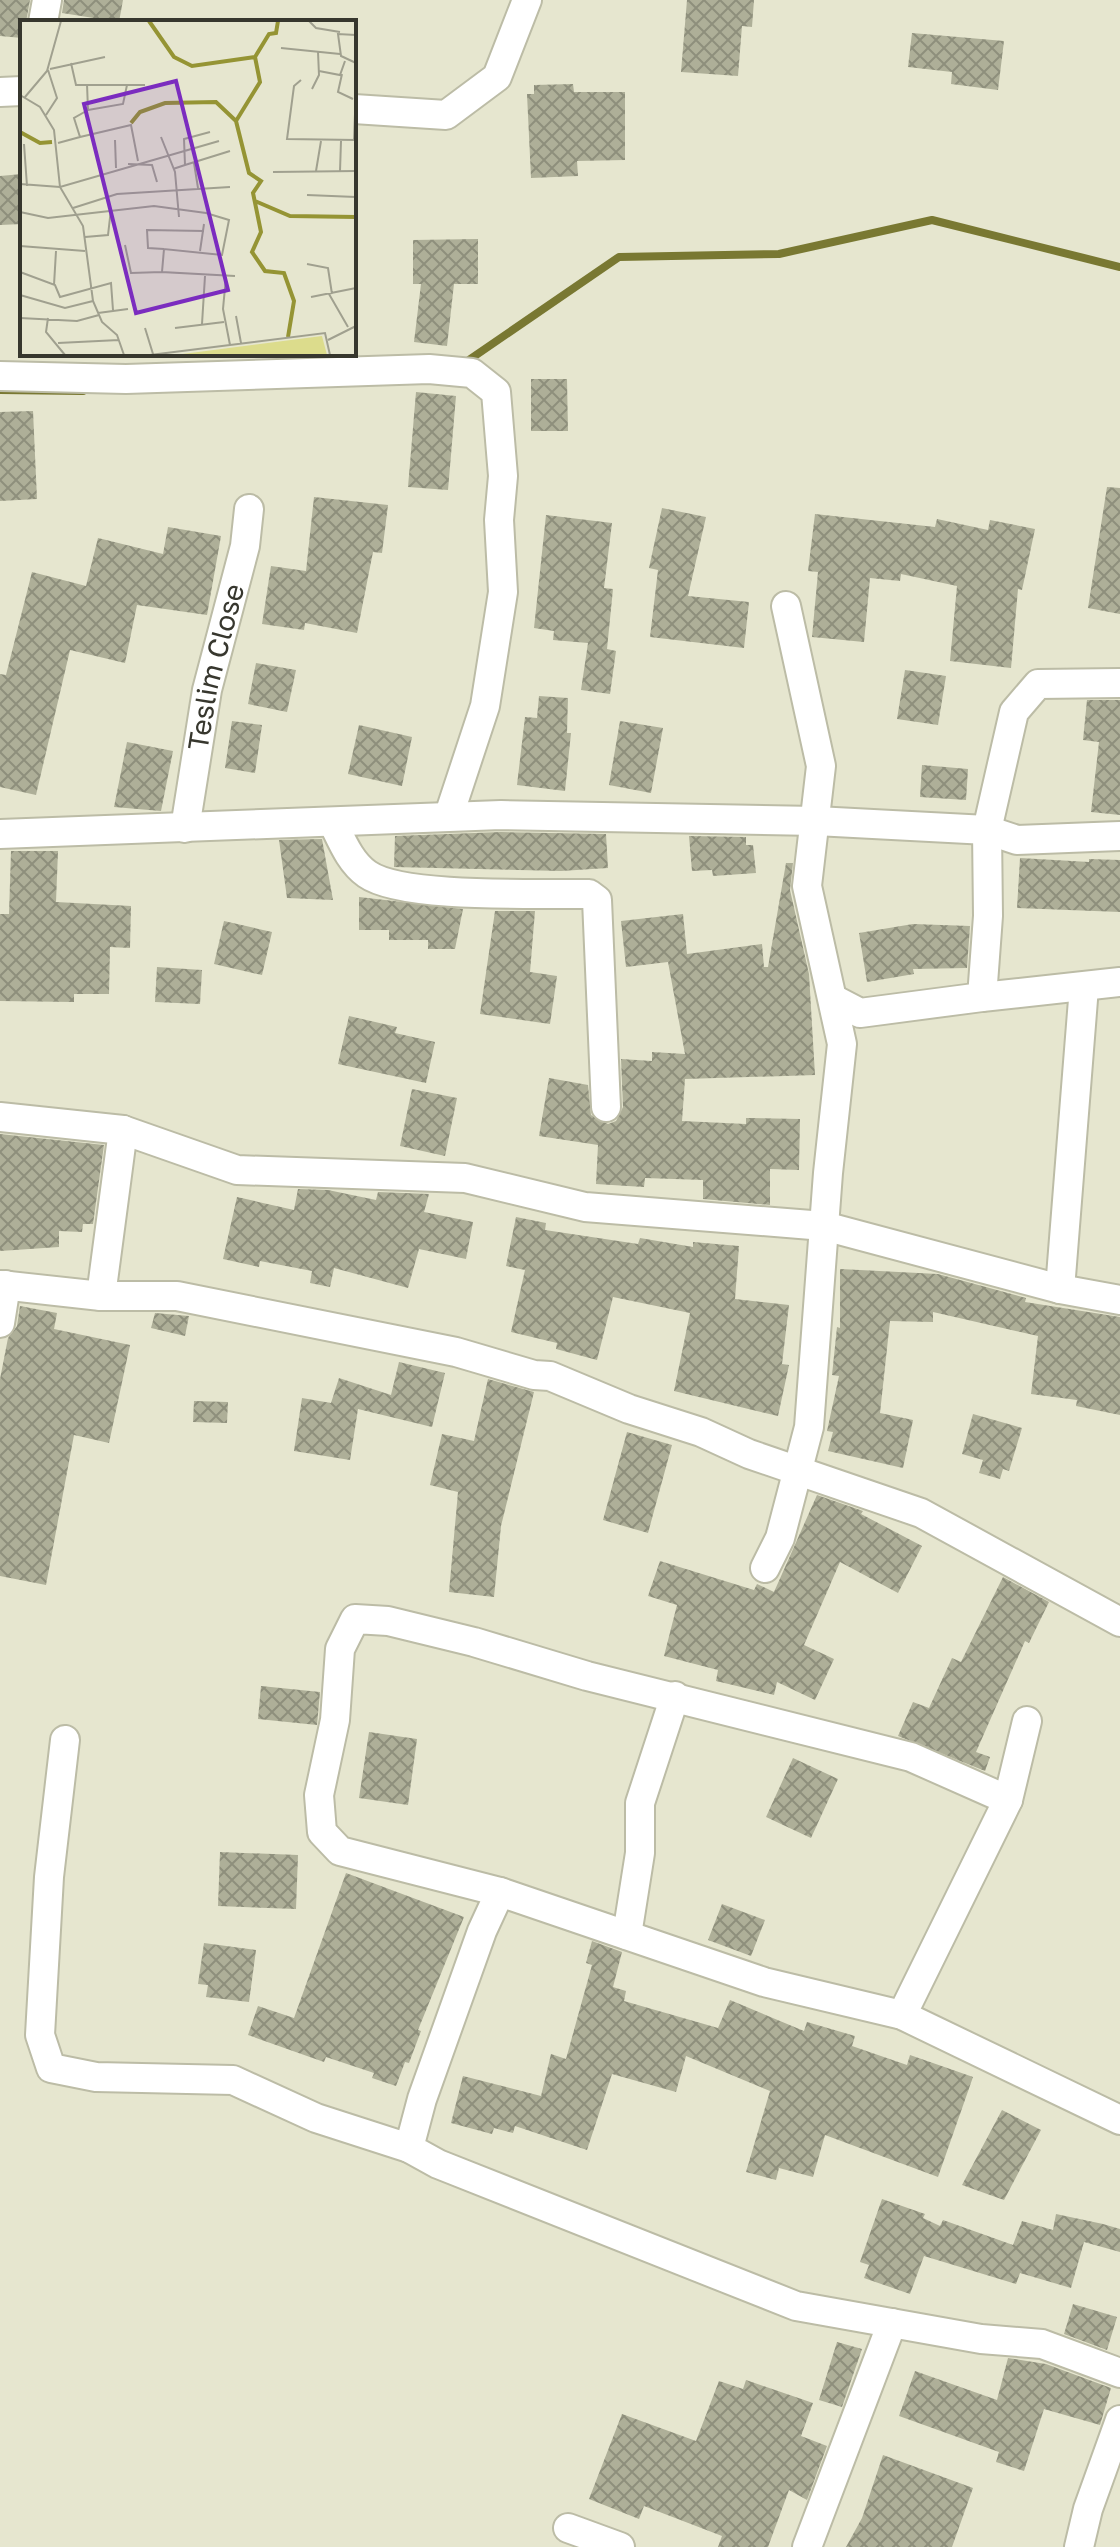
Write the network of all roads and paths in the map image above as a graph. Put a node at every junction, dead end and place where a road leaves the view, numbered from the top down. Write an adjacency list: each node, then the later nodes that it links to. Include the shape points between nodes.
1 (47, 0): 3 (street)
2 (527, 0): 6 (street, via 497,77 446,115)
3 (43, 20)
4 (20, 91): 5 (street)
5 (0, 92)
6 (356, 109)
7 (0, 376): 11 (street, via 126,379 429,369 472,373 496,392 503,476 503,592 485,706)
8 (249, 509): 14 (street, Teslim Close, via 245,546 207,690)
9 (786, 606): 12 (street, via 821,766)
10 (1120, 683): 15 (street, via 1038,684 1024,696 1014,712)
11 (449, 815): 12 (street); 13 (street)
12 (816, 821): 15 (street); 21 (street, via 807,886)
13 (333, 823): 14 (street); 22 (street, via 353,860 383,883 589,894 597,900)
14 (185, 828): 16 (street)
15 (987, 830): 17 (street, via 1017,840); 20 (street)
16 (0, 834)
17 (1120, 836)
18 (1120, 982): 19 (street)
19 (1084, 987): 20 (street); 27 (street)
20 (982, 997): 21 (street, via 860,1013)
21 (835, 1000): 25 (street, via 842,1044)
22 (606, 1107)
23 (0, 1117): 24 (street)
24 (123, 1130): 25 (street, via 237,1170 465,1178 585,1207); 28 (street)
25 (824, 1226): 27 (street); 31 (street, via 809,1427)
26 (3, 1285): 28 (street); 30 (street)
27 (1060, 1289): 29 (street)
28 (101, 1296): 31 (street, via 177,1296 456,1352 550,1376)
29 (1120, 1300)
30 (0, 1323)
31 (798, 1469): 32 (street, via 780,1538); 33 (street, via 921,1513)
32 (765, 1568)
33 (1120, 1622)
34 (675, 1696): 37 (street, via 911,1757); 38 (street, via 388,1621 355,1619 340,1649 335,1720 319,1795 322,1832 340,1851); 39 (street, via 640,1803 640,1853)
35 (1027, 1721): 37 (street)
36 (65, 1740): 42 (street, via 49,1877 40,2035 51,2068 96,2077 233,2080 316,2118)
37 (1008, 1800): 40 (street)
38 (500, 1892): 39 (street); 42 (street, via 422,2099)
39 (627, 1935): 40 (street, via 764,1982)
40 (902, 2015): 41 (street)
41 (1120, 2120)
42 (409, 2148): 43 (street, via 796,2306)
43 (892, 2323): 44 (street, via 1042,2344); 48 (street)
44 (1120, 2373)
45 (1120, 2420): 49 (street)
46 (568, 2528): 47 (street)
47 (620, 2547)
48 (807, 2547)
49 (1079, 2547)

